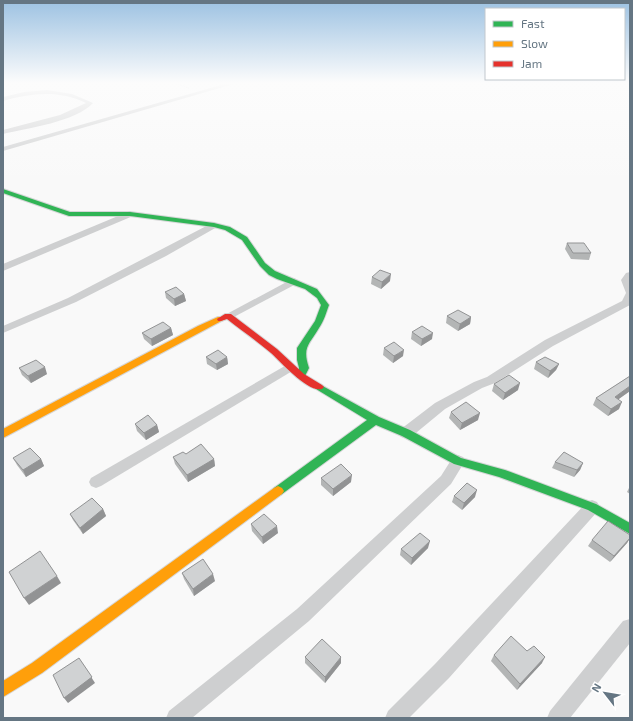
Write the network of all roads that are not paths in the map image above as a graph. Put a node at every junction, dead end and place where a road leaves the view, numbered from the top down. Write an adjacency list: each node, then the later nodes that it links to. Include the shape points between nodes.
1 (58, 117): 3 (street)
2 (116, 117): 4 (street)
3 (3, 132)
4 (3, 149)
5 (4, 193): 6 (street, via 69,214)
6 (130, 214): 7 (street); 8 (street)
7 (214, 225): 10 (street, via 241,236 264,267 273,274); 13 (street, via 72,300)
8 (3, 268)
9 (630, 275): 11 (street, via 626,280)
10 (294, 281): 12 (street); 14 (street, via 308,286 320,295 325,305 318,323 300,348 304,368)
11 (630, 293): 16 (street, via 626,303 549,343 492,380 440,406)
12 (228, 316): 14 (street, via 274,351); 17 (street)
13 (3, 330)
14 (295, 372): 15 (street); 19 (street)
15 (375, 420): 16 (street); 23 (street, via 37,668)
16 (406, 433): 18 (street)
17 (3, 434)
18 (458, 460): 20 (street); 24 (street, via 446,480 303,615)
19 (96, 482)
20 (592, 507): 21 (street); 25 (street, via 442,671)
21 (630, 529)
22 (630, 628): 26 (street)
23 (3, 690)
24 (176, 718)
25 (395, 718)
26 (557, 718)

